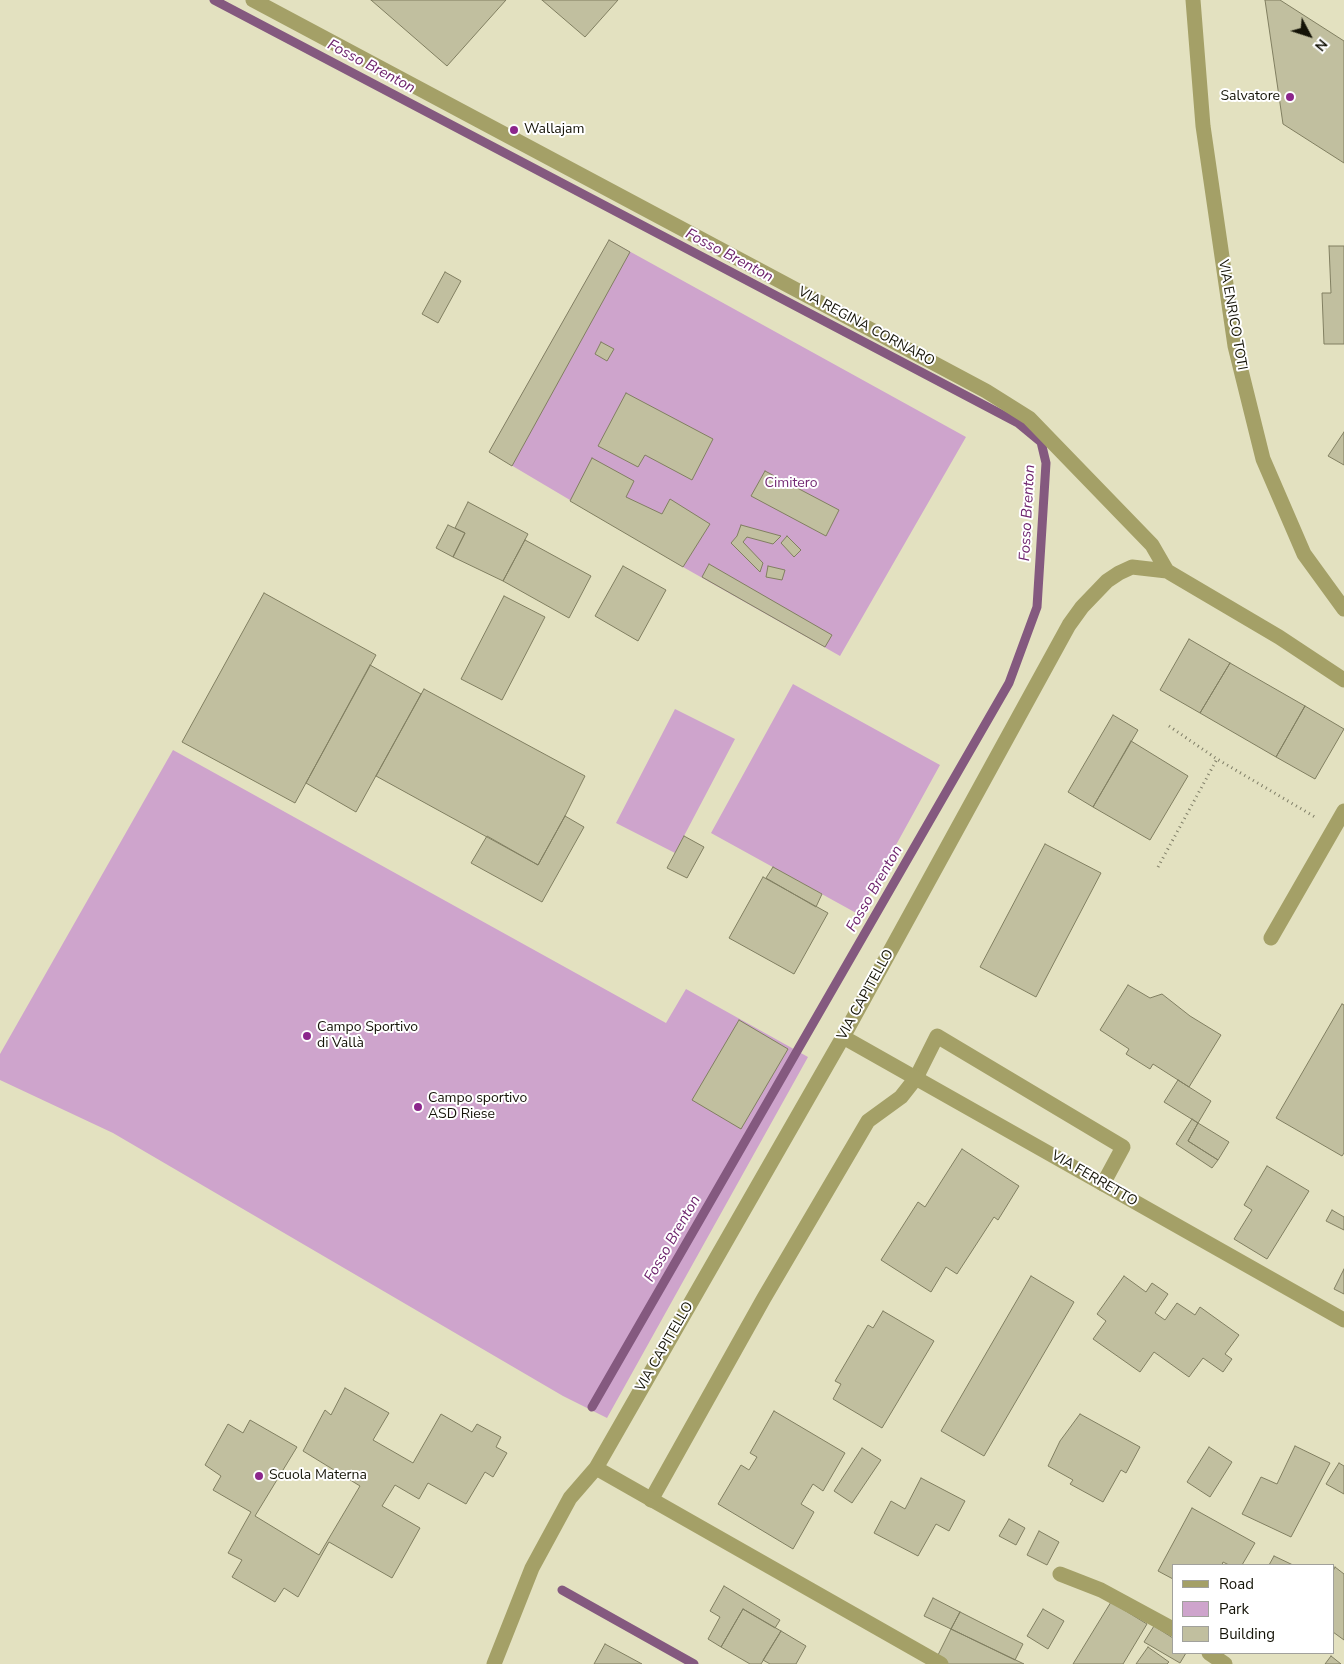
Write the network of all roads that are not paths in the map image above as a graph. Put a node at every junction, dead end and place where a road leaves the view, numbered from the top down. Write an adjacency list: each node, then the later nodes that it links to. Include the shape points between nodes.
1 (253, 0): 3 (street, VIA REGINA CORNARO, via 986,391 1029,418 1152,545)
2 (1193, 0): 4 (street, VIA ENRICO TOTI, via 1203,126 1235,346 1263,459 1304,554)
3 (1167, 571): 5 (street, via 1279,637); 8 (street, VIA CAPITELLO, via 1132,567 1107,581 1082,607)
4 (1344, 609)
5 (1344, 680)
6 (1344, 811): 7 (street)
7 (1271, 938)
8 (843, 1037): 9 (street, VIA FERRETTO); 12 (street, VIA CAPITELLO)
9 (916, 1078): 10 (street, VIA FERRETTO); 10 (street, via 937,1036 1123,1147); 13 (street, via 901,1097 868,1121)
10 (1103, 1184): 11 (street, VIA FERRETTO)
11 (1344, 1320)
12 (596, 1468): 13 (street); 17 (street, VIA CAPITELLO, via 570,1498 532,1568)
13 (651, 1500): 18 (street)
14 (1060, 1574): 15 (street, via 1101,1590)
15 (1172, 1628)
16 (1211, 1654): 19 (street)
17 (494, 1664)
18 (941, 1664)
19 (1226, 1664)

